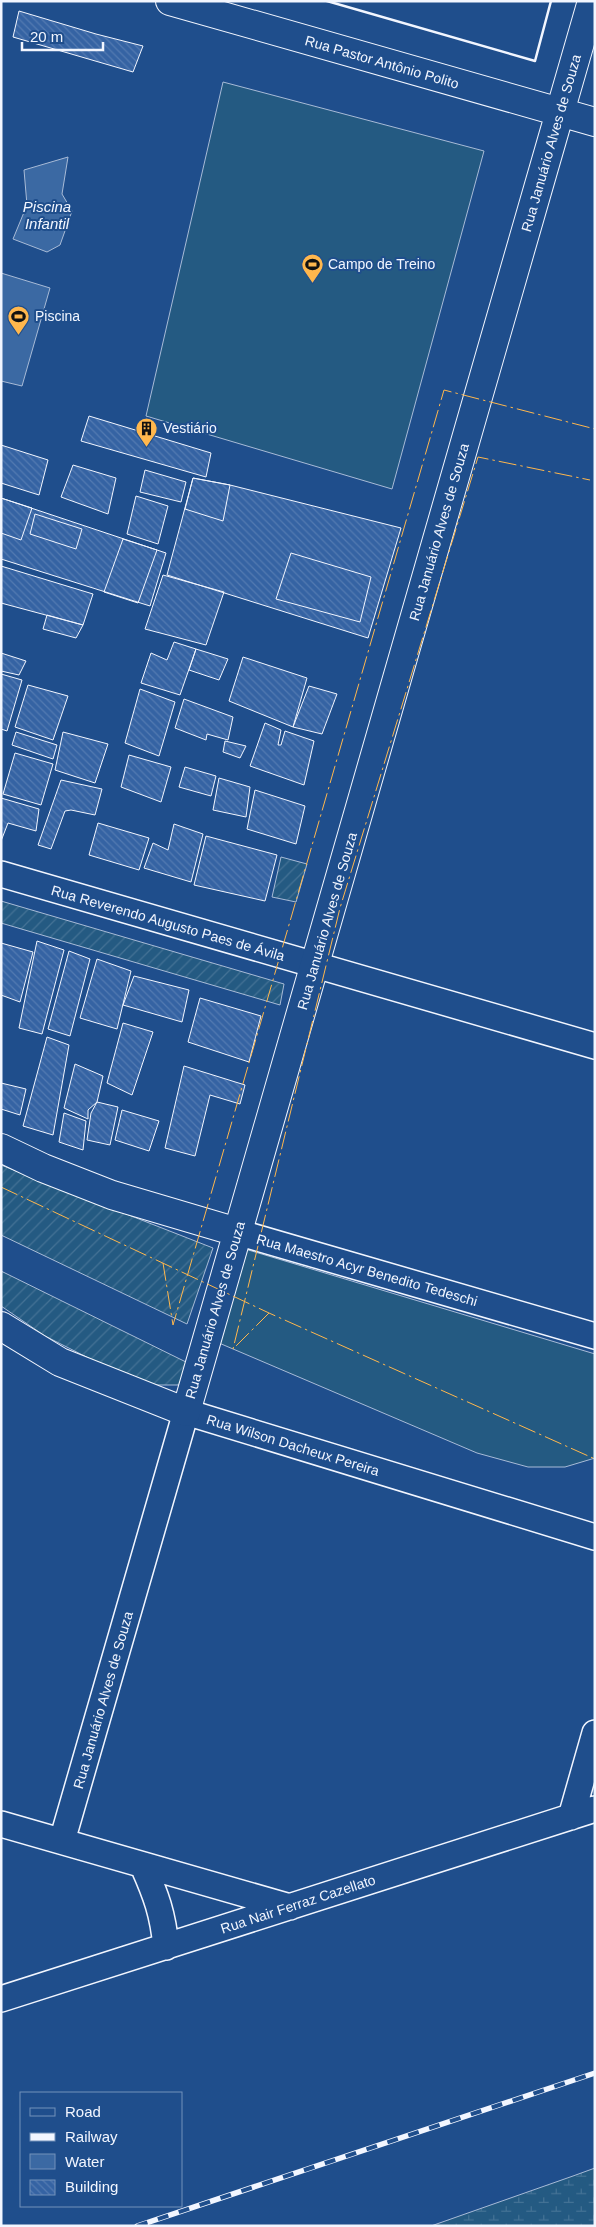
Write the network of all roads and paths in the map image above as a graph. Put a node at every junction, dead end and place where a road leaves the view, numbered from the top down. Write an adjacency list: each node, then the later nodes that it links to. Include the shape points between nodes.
1 (170, 1): 3 (main road, Rua Pastor Antônio Polito)
2 (592, 1): 3 (main road, Rua Januário Alves de Souza)
3 (560, 112): 4 (main road, Rua Pastor Antônio Polito); 6 (main road, Rua Januário Alves de Souza)
4 (595, 122)
5 (1, 874): 6 (street, Rua Reverendo Augusto Paes de Ávila)
6 (314, 965): 7 (street, Rua Reverendo Augusto Paes de Ávila); 9 (main road, Rua Januário Alves de Souza)
7 (595, 1046)
8 (1, 1148): 9 (main road, Rua Maestro Acyr Benedito Tedeschi, via 112,1195)
9 (237, 1232): 11 (street, Rua Maestro Acyr Benedito Tedeschi); 12 (main road, Rua Januário Alves de Souza)
10 (1, 1326): 12 (main road, Rua Wilson Dacheux Pereira, via 60,1362)
11 (595, 1336)
12 (186, 1412): 13 (street, Rua Wilson Dacheux Pereira); 18 (street, Rua Januário Alves de Souza)
13 (595, 1538)
14 (595, 1733): 16 (street)
15 (595, 1809): 16 (street, Rua Nair Ferraz Cazellato)
16 (571, 1817): 20 (street, Rua Nair Ferraz Cazellato)
17 (1, 1824): 18 (street)
18 (62, 1841): 19 (street)
19 (143, 1866): 20 (street); 21 (street, via 164,1920)
20 (290, 1907): 21 (street, Rua Nair Ferraz Cazellato)
21 (166, 1946): 22 (street, Rua Nair Ferraz Cazellato)
22 (1, 1999)

